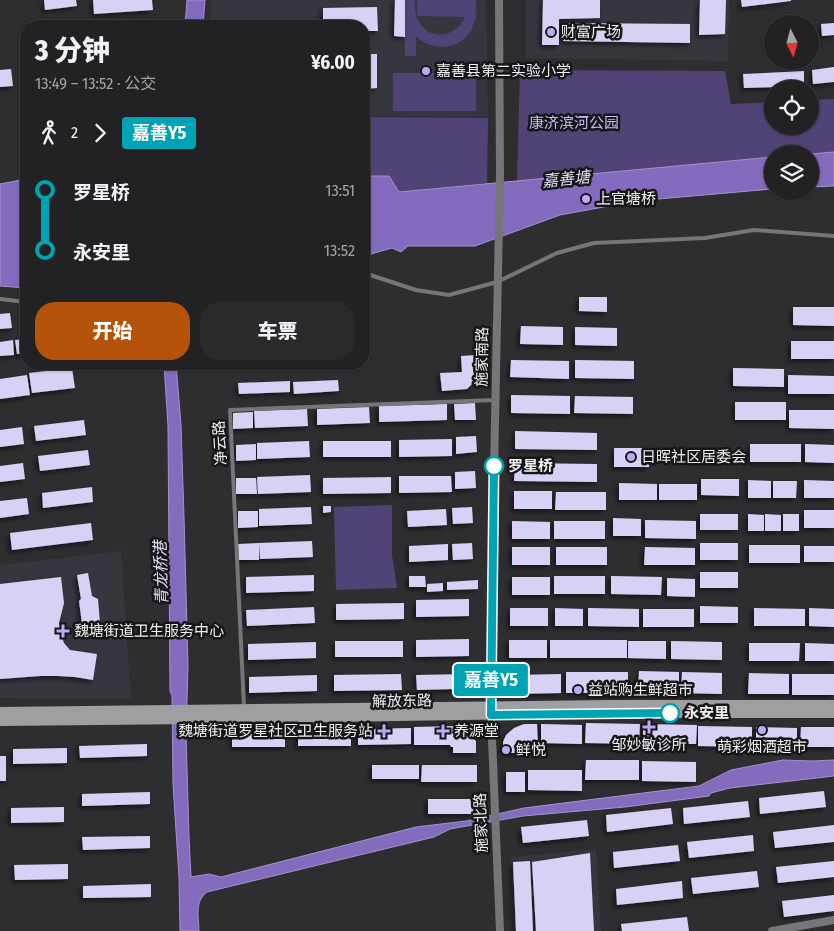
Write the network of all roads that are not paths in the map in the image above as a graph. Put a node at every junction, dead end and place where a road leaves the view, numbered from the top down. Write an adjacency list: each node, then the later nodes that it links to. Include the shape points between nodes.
1 (499, 0): 4 (street, 施家南路)
2 (834, 236): 4 (lane, via 754,230 705,238 594,243 557,252)
3 (370, 275): 4 (lane, via 416,290 449,295)
4 (498, 282): 7 (street, 施家南路)
5 (0, 299): 6 (lane)
6 (20, 301)
7 (495, 400): 9 (lane, 净云路, via 230,410); 10 (street, 施家南路)
8 (834, 705): 10 (main road, 解放东路, via 611,705)
9 (244, 710): 10 (main road, 解放东路, via 368,707); 14 (main road, 解放东路)
10 (491, 711): 12 (main road, 解放东路); 14 (main road, 解放东路); 17 (street, 施家北路)
11 (0, 712): 13 (main road, 解放东路)
12 (834, 713)
13 (159, 715): 14 (main road, 解放东路); 15 (main road, 解放东路)
14 (197, 715)
15 (0, 721)
16 (834, 920): 18 (street)
17 (500, 931)
18 (772, 931)

